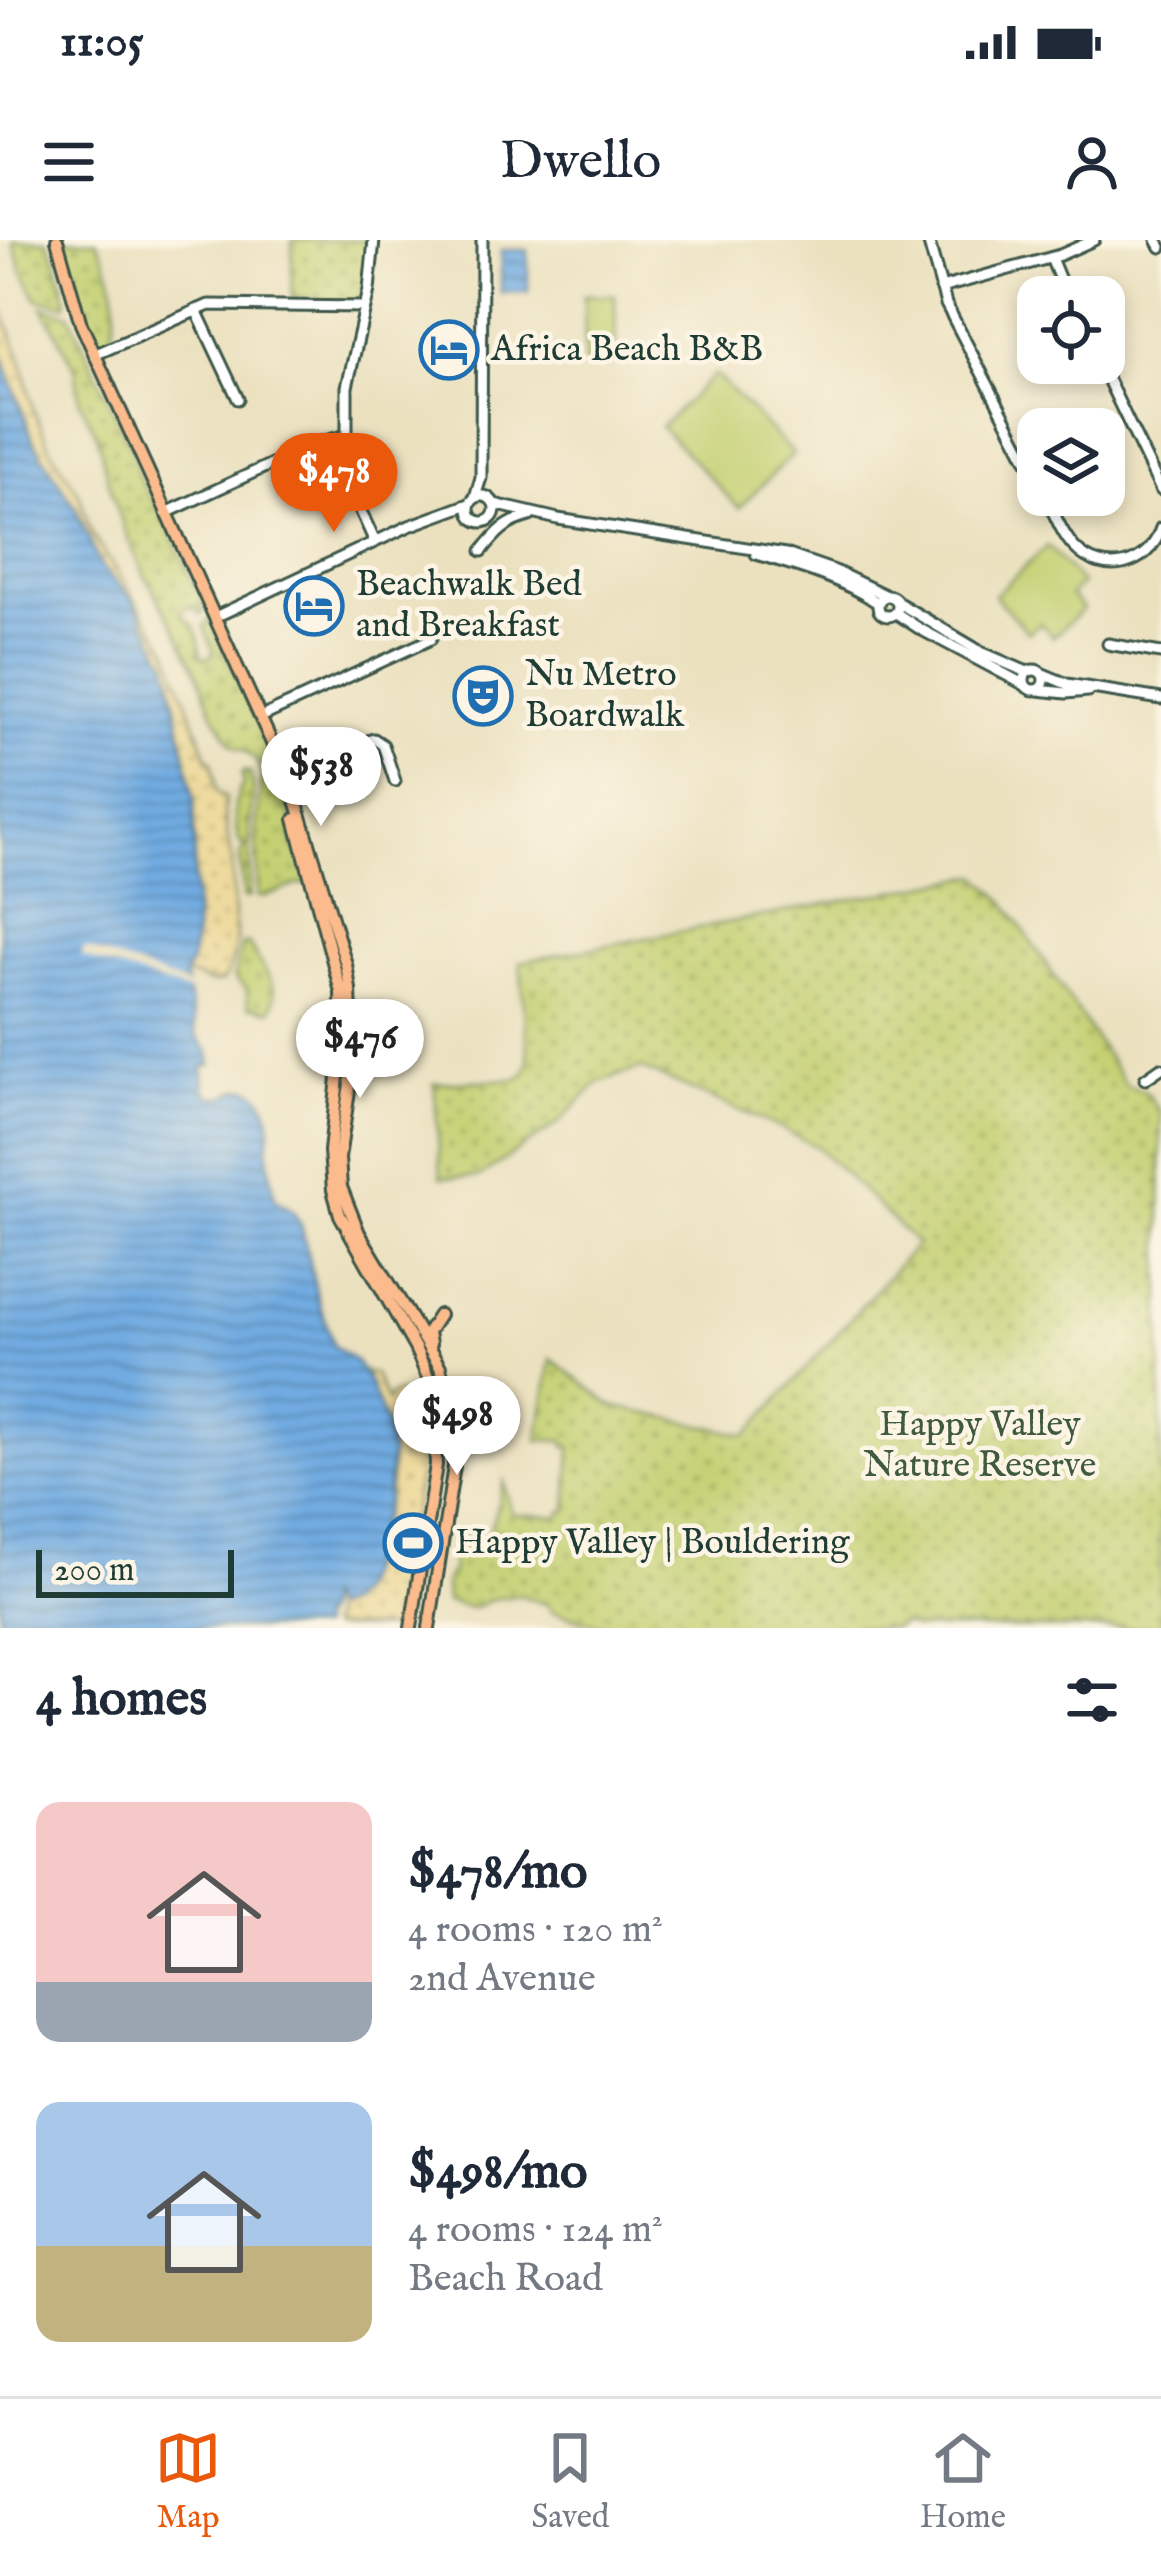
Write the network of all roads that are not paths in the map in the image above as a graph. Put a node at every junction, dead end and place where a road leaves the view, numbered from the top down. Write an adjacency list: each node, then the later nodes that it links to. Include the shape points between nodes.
1 (57, 240): 11 (main road)
2 (374, 240): 9 (street)
3 (482, 240): 16 (street)
4 (928, 240): 8 (street)
5 (1094, 240): 6 (street)
6 (1051, 258): 7 (street); 8 (street)
7 (1058, 276)
8 (941, 288): 15 (street)
9 (364, 307): 10 (street); 14 (street)
10 (196, 310): 11 (street); 13 (street)
11 (94, 355): 20 (main road)
12 (1110, 384): 17 (street)
13 (238, 399)
14 (346, 435): 20 (street); 26 (street, via 347,481)
15 (1017, 441)
16 (481, 478): 18 (street); 19 (street)
17 (1161, 490)
18 (472, 501): 19 (street); 23 (street); 24 (street)
19 (492, 505): 21 (street); 24 (street, via 485,522)
20 (166, 513): 31 (main road)
21 (532, 514): 27 (street, via 508,522); 28 (street)
22 (1056, 516): 25 (street, via 1072,546 1106,565 1143,557)
23 (431, 517): 24 (street); 26 (street)
24 (476, 521)
25 (1161, 529)
26 (374, 542): 31 (street)
27 (482, 551)
28 (797, 562): 29 (street); 30 (street, via 835,571)
29 (851, 588): 30 (street); 32 (street, via 873,607)
30 (889, 604): 36 (street); 38 (street)
31 (214, 616): 42 (main road)
32 (871, 622)
33 (431, 639): 42 (street)
34 (1108, 644): 35 (street)
35 (1161, 653)
36 (1028, 672): 37 (street); 38 (street)
37 (1042, 674): 39 (street); 40 (street)
38 (1025, 685): 39 (street)
39 (1038, 689): 40 (street)
40 (1105, 690): 41 (street)
41 (1161, 699)
42 (261, 717): 43 (main road)
43 (285, 771): 44 (street, via 377,740); 48 (main road, via 351,998 340,1187); 48 (main road, via 341,992 333,1190 352,1237)
44 (394, 782)
45 (1161, 1068): 46 (street)
46 (1145, 1079)
47 (439, 1315): 49 (main road, via 428,1332)
48 (412, 1329): 49 (main road); 50 (main road, via 430,1382 436,1465)
49 (431, 1352): 51 (main road, via 444,1376 454,1466)
50 (411, 1628)
51 (429, 1628)

